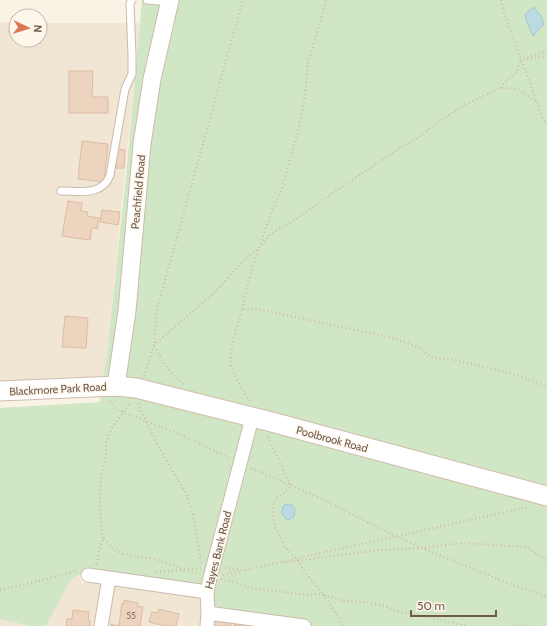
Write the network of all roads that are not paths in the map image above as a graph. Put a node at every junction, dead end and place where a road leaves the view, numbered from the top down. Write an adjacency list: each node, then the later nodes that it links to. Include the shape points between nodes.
1 (132, 0): 4 (lane, via 132,74 125,89 108,181 105,185 90,191)
2 (147, 0): 3 (lane)
3 (170, 1): 5 (street, Peachfield Road, via 152,79 142,144 127,311)
4 (61, 191)
5 (116, 386): 6 (main road, Blackmore Park Road); 7 (main road, Poolbrook Road)
6 (0, 391)
7 (258, 415): 8 (main road, Poolbrook Road); 11 (street, Hayes Bank Road, via 240,463 207,572)
8 (539, 501)
9 (92, 576): 10 (street)
10 (109, 578): 11 (street); 13 (street)
11 (207, 592): 12 (street, Hayes Bank Road)
12 (208, 620): 14 (street, Hayes Bank Road)
13 (101, 626)
14 (304, 626)

